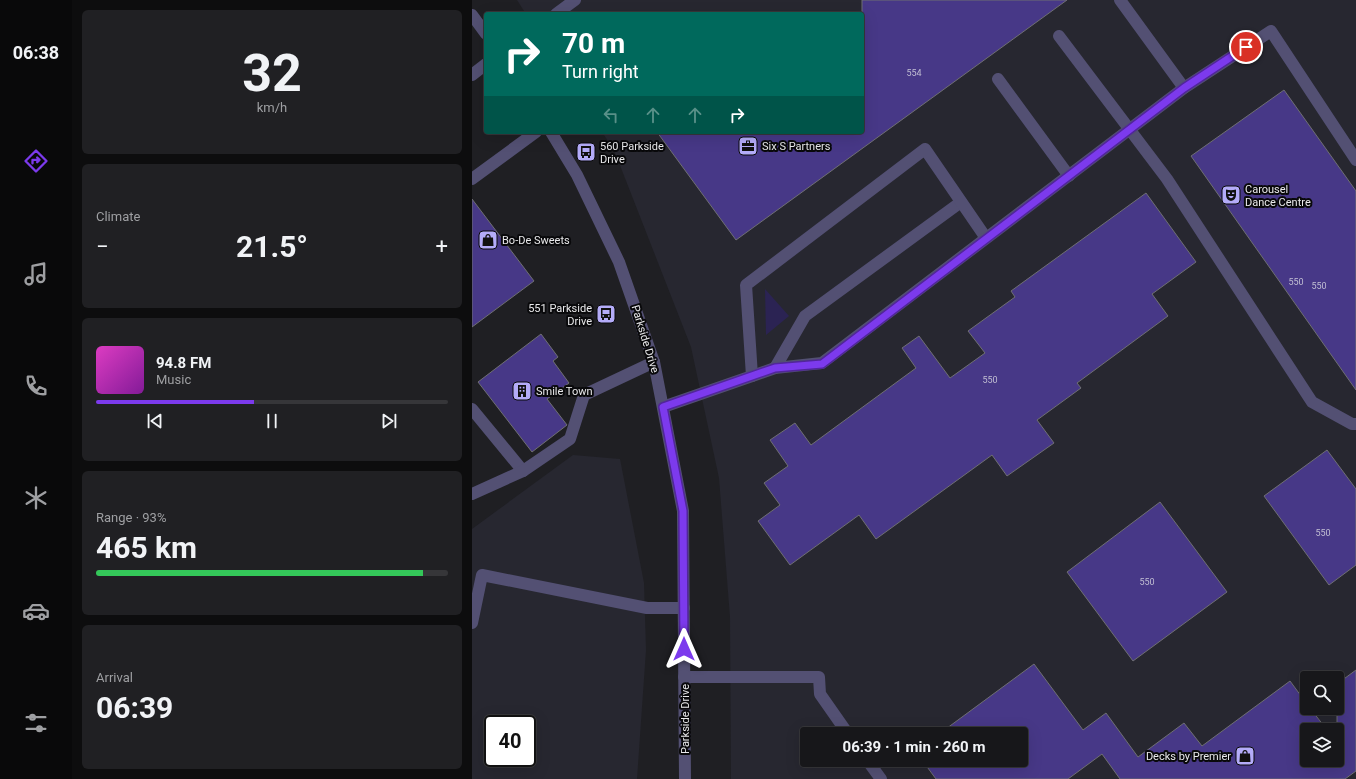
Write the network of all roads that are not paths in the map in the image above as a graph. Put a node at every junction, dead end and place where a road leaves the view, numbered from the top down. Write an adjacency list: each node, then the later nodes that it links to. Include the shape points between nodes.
1 (575, 0): 3 (street)
2 (1120, 0): 10 (street)
3 (559, 12)
4 (472, 15): 5 (street)
5 (484, 31)
6 (1059, 36): 11 (street)
7 (484, 66): 8 (street)
8 (472, 75)
9 (998, 79): 15 (street)
10 (1184, 88): 11 (street); 14 (street, via 1271,31)
11 (1130, 130): 15 (street); 24 (street, via 1167,179 1312,402)
12 (533, 134): 16 (street)
13 (552, 134): 19 (street, Parkside Drive, via 577,175 619,262)
14 (1356, 160)
15 (1069, 176): 18 (street)
16 (472, 179)
17 (961, 202): 18 (street); 20 (street, via 806,316); 21 (street, via 924,149 746,285)
18 (986, 238): 20 (street, via 822,364)
19 (654, 362): 22 (street, Parkside Drive); 25 (street, via 584,395 570,439)
20 (775, 368): 21 (street)
21 (752, 376): 22 (street)
22 (663, 407): 28 (street, Parkside Drive, via 683,511)
23 (472, 409): 25 (street)
24 (1356, 424)
25 (523, 471): 26 (street)
26 (472, 494)
27 (475, 595): 28 (street, via 482,575 647,608); 29 (street)
28 (684, 608): 30 (street, Parkside Drive)
29 (472, 623)
30 (684, 677): 31 (street, via 819,677 820,694); 33 (street, Parkside Drive)
31 (843, 727)
32 (872, 767): 34 (street)
33 (685, 779)
34 (881, 779)

